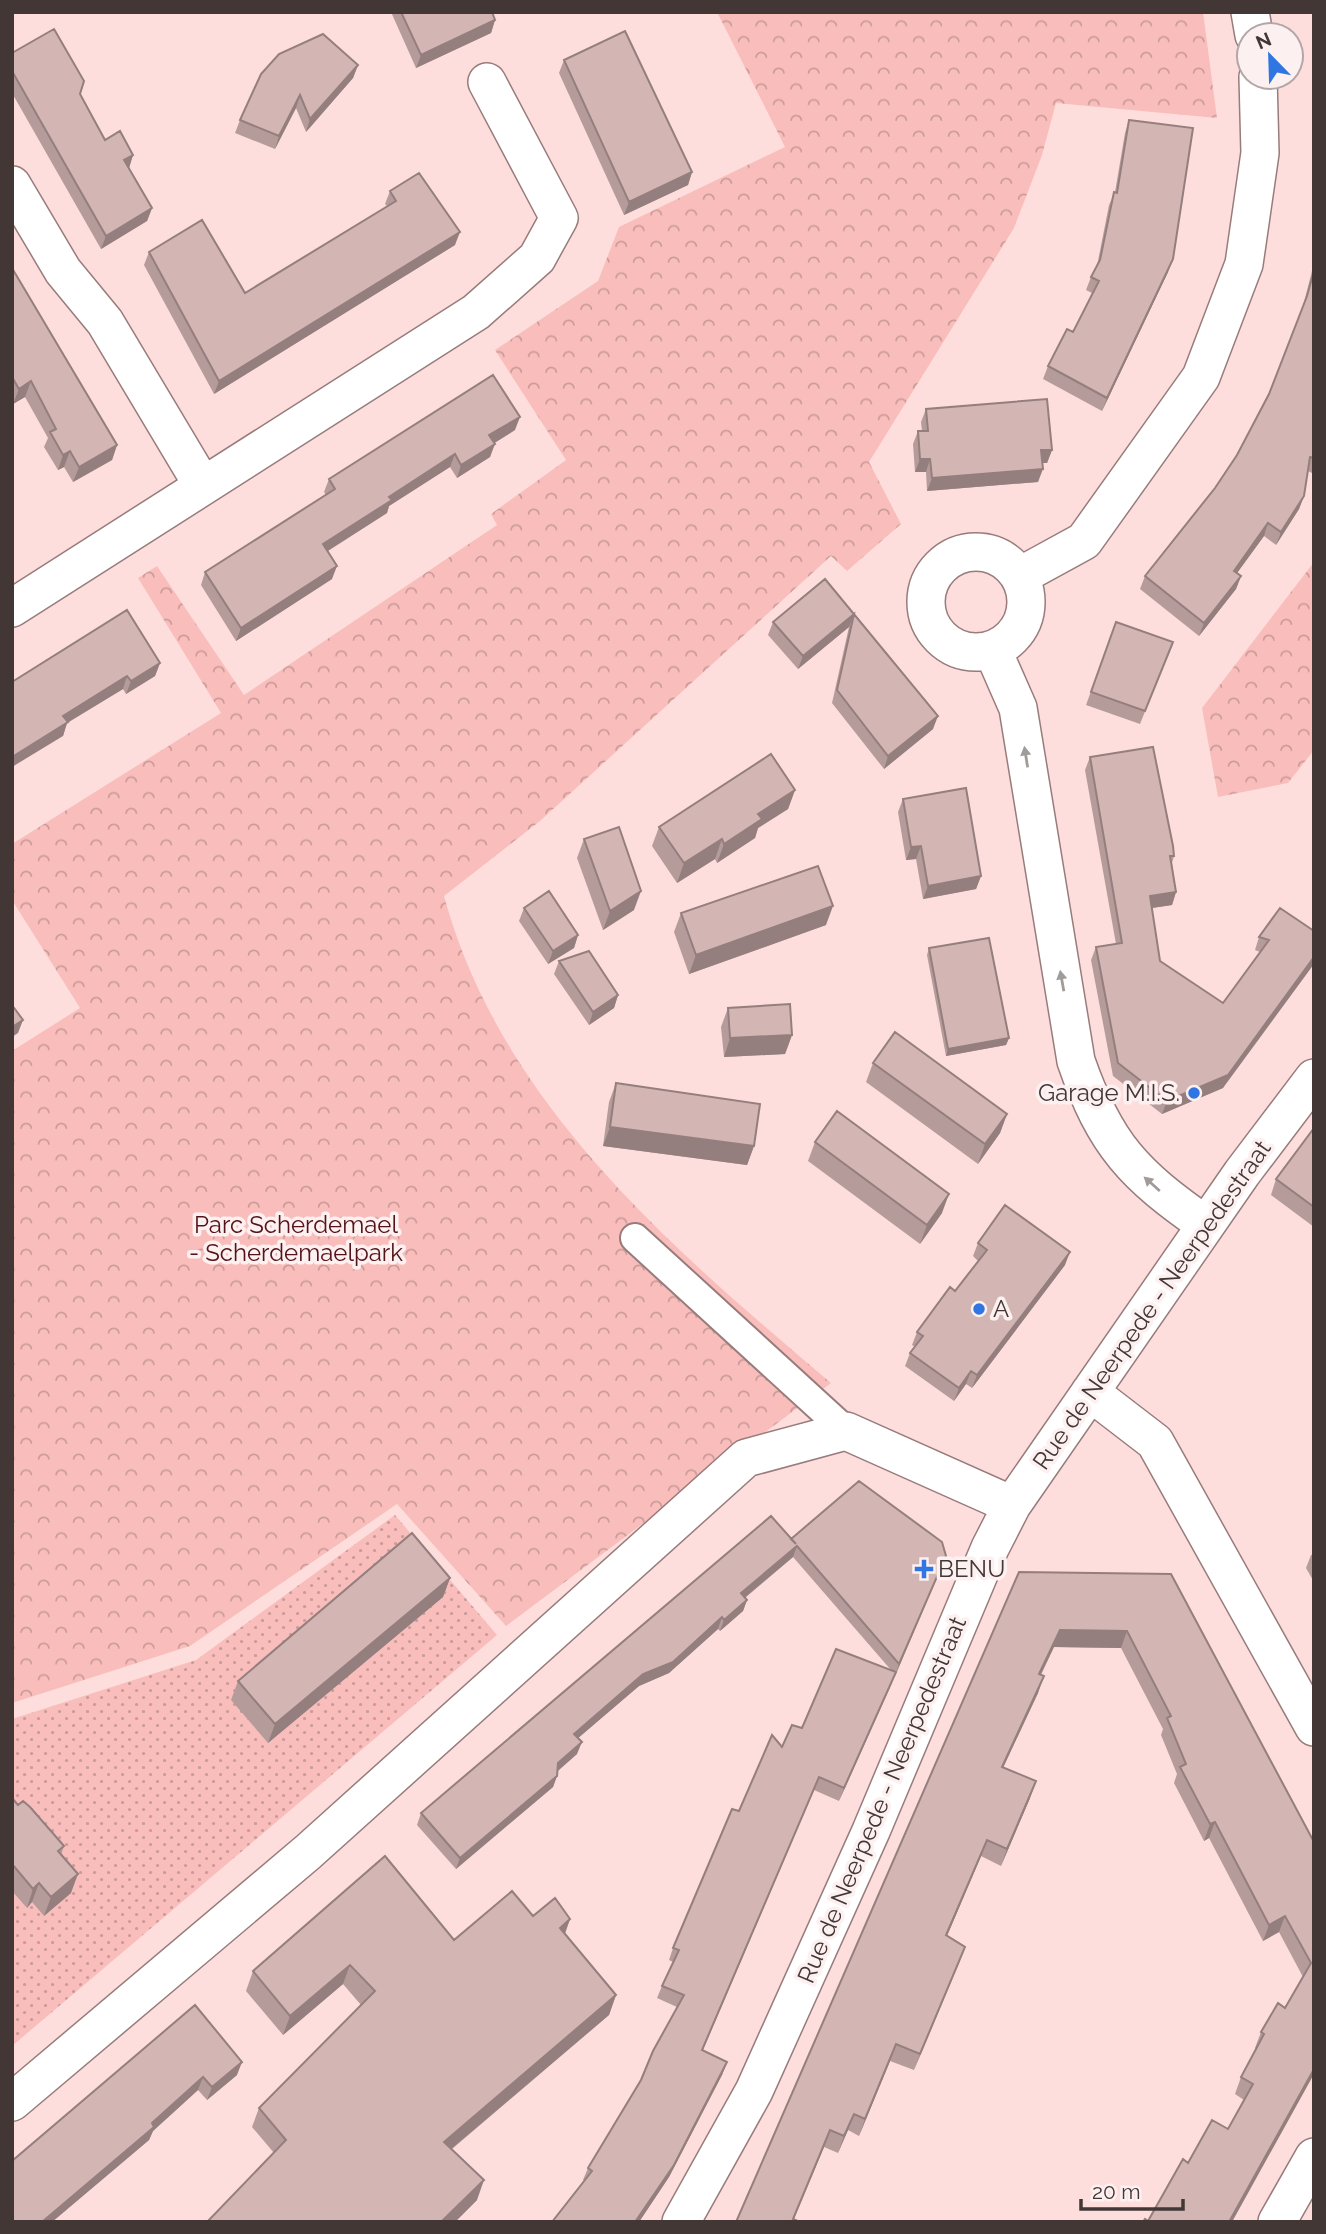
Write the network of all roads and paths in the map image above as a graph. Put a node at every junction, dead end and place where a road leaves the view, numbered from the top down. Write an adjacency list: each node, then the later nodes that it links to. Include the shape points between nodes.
1 (488, 82): 4 (street, via 559,218 537,258 476,312)
2 (1258, 91): 5 (street, via 1260,153 1244,264 1200,377 1084,541)
3 (12, 185): 4 (street, via 63,271 105,322)
4 (203, 486): 6 (street)
5 (1020, 576): 7 (street, via 1027,597 1024,620 1012,638); 7 (street, via 1000,557 974,551 947,560 930,580 925,610 938,637 963,652)
6 (12, 608)
7 (993, 651): 9 (street, one-way to 7, via 1124,1158 1091,1105 1076,1061 1018,708)
8 (1314, 1078): 9 (street, Rue de Neerpede - Neerpedestraat)
9 (1206, 1225): 11 (street, Rue de Neerpede - Neerpedestraat)
10 (635, 1238): 12 (street)
11 (1090, 1392): 13 (street, Rue de Neerpede - Neerpedestraat); 14 (street, via 1155,1442)
12 (846, 1431): 13 (street); 15 (street, via 746,1458 308,1852)
13 (1012, 1505): 17 (street, Rue de Neerpede - Neerpedestraat, via 754,2091)
14 (1314, 1727)
15 (12, 2102)
16 (1314, 2157): 18 (street)
17 (681, 2222)
18 (1277, 2222)

